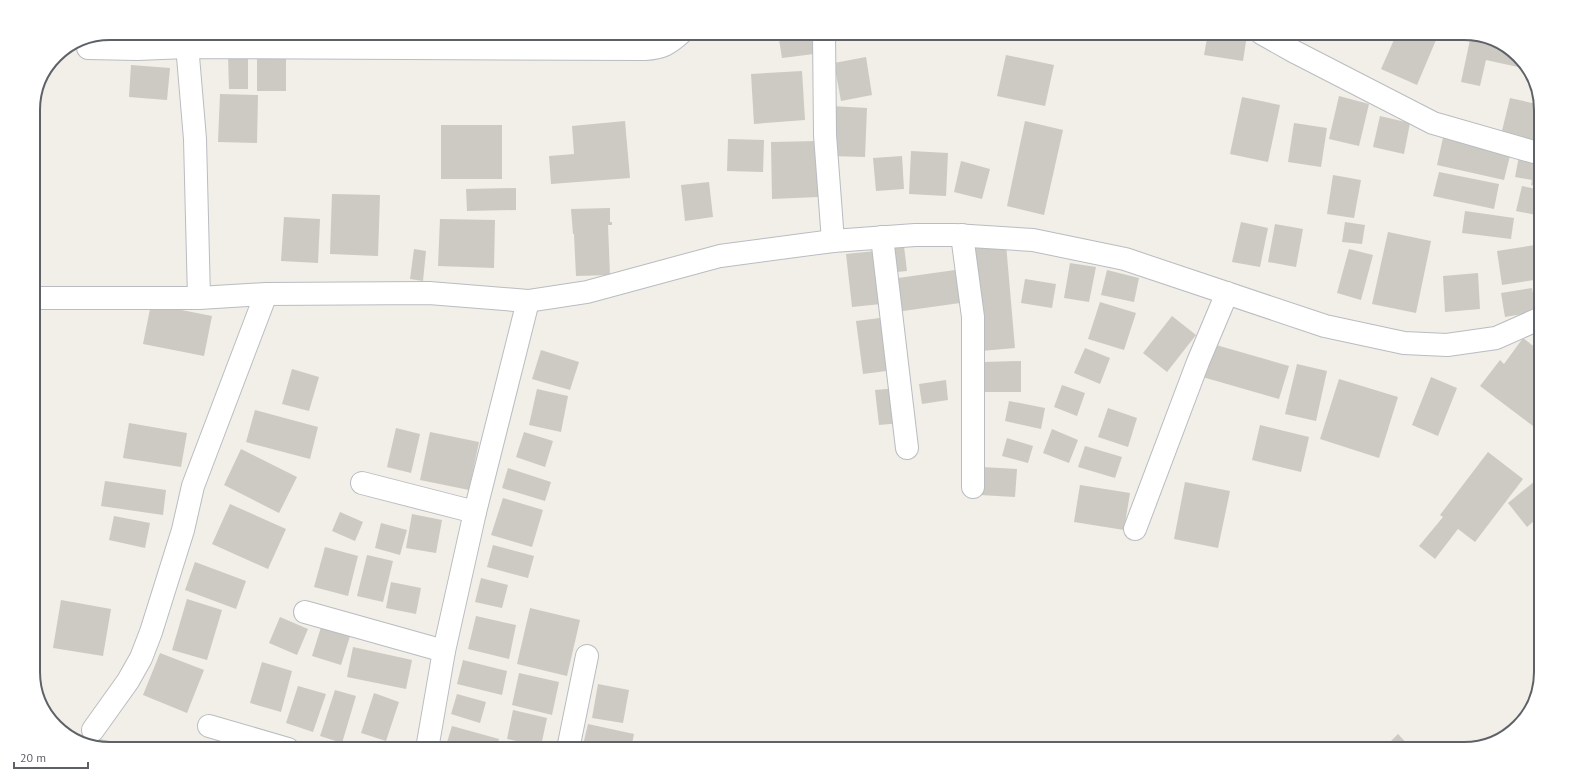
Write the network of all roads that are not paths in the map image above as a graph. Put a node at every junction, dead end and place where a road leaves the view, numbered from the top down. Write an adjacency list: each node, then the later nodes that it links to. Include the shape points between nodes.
1 (186, 40): 2 (street, via 646,49 659,48); 5 (street, via 137,49); 13 (street, via 195,139)
2 (674, 40)
3 (824, 40): 9 (street, via 825,135)
4 (1273, 40): 6 (street, via 1433,123)
5 (88, 48)
6 (1534, 152)
7 (962, 235): 8 (street); 10 (street, via 1033,240 1125,259); 18 (street, via 973,317)
8 (882, 237): 9 (street); 16 (street)
9 (833, 241): 14 (street, via 720,256 587,292)
10 (1227, 293): 15 (street, via 1325,326 1404,343 1447,345 1496,338); 20 (street)
11 (266, 294): 13 (street); 14 (street, via 428,294); 25 (street, via 193,486 183,530 152,632 128,681)
12 (40, 298): 13 (street)
13 (199, 298)
14 (528, 301): 19 (street)
15 (1534, 321)
16 (907, 448)
17 (362, 484): 19 (street)
18 (973, 487)
19 (475, 512): 22 (street)
20 (1135, 529)
21 (305, 612): 22 (street)
22 (444, 651): 27 (street)
23 (587, 656): 28 (street)
24 (209, 726): 26 (street)
25 (93, 730)
26 (264, 742)
27 (428, 742)
28 (569, 742)

